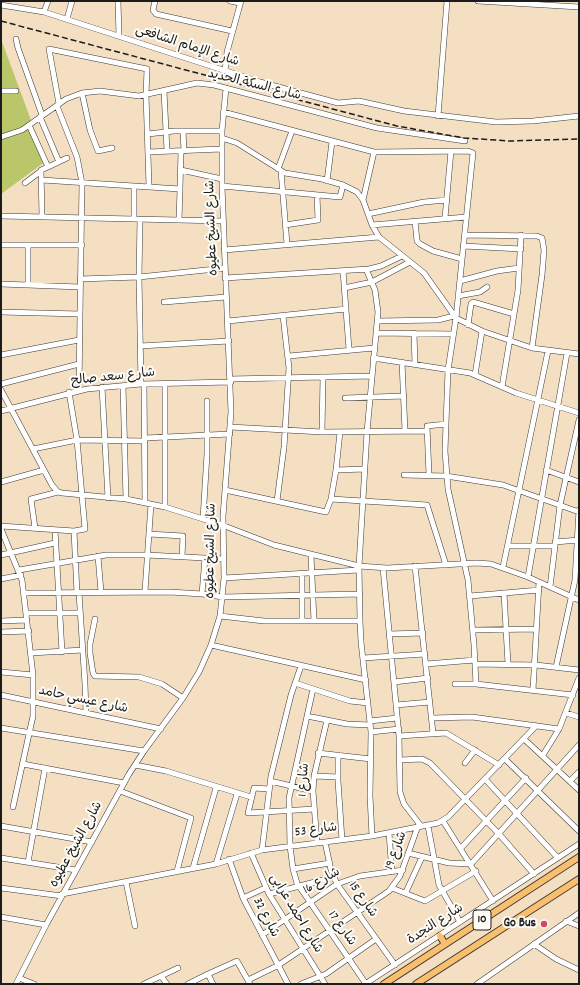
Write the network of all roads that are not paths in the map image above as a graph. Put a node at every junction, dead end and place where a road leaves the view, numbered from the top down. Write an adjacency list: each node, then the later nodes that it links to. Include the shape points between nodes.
1 (48, 1): 12 (street)
2 (72, 1): 13 (street)
3 (118, 1): 15 (street)
4 (155, 1): 14 (street, via 153,10 156,14)
5 (230, 1): 8 (street)
6 (447, 1): 27 (street)
7 (478, 1): 9 (street)
8 (240, 2): 14 (street)
9 (518, 2): 11 (street)
10 (1, 5): 12 (street, شارع الإمام الشافعى)
11 (579, 7)
12 (44, 12): 13 (street, شارع الإمام الشافعى)
13 (67, 19): 15 (street, شارع الإمام الشافعى)
14 (232, 31): 17 (street)
15 (119, 36): 17 (street, شارع الإمام الشافعى)
16 (16, 39): 26 (street)
17 (225, 70): 27 (street, شارع الإمام الشافعى, via 338,103 359,101)
18 (226, 88): 20 (street, شارع السكة الحديد, via 198,83); 25 (street, شارع الشيخ عطيوه); 37 (street, شارع السكة الحديد, via 377,128)
19 (16, 91): 21 (street)
20 (164, 91): 23 (street, شارع السكة الحديد); 33 (street)
21 (1, 92)
22 (82, 93): 23 (street, شارع السكة الحديد, via 100,91); 24 (street, شارع السكة الحديد); 39 (street, via 90,130 98,151)
23 (146, 95): 24 (street, via 147,69 51,48 49,51); 34 (street)
24 (58, 105): 26 (street, شارع السكة الحديد); 55 (street, via 77,157)
25 (223, 112): 31 (street, شارع الشيخ عطيوه); 32 (street)
26 (41, 116): 29 (street, شارع السكة الحديد); 47 (street)
27 (438, 116): 28 (street, شارع الإمام الشافعى, via 508,122)
28 (579, 116)
29 (29, 126): 35 (street, شارع السكة الحديد); 48 (street)
30 (183, 131): 31 (street); 33 (street); 42 (street)
31 (222, 131): 36 (street, شارع الشيخ عطيوه)
32 (292, 131): 38 (street); 50 (street)
33 (166, 132): 34 (street); 41 (street)
34 (148, 134): 44 (street)
35 (1, 137)
36 (222, 138): 40 (street, شارع الشيخ عطيوه); 50 (street, via 237,143)
37 (465, 141)
38 (332, 142): 45 (street); 54 (street)
39 (112, 148)
40 (222, 149): 42 (street); 52 (street, شارع الشيخ عطيوه)
41 (167, 151): 42 (street); 44 (street)
42 (182, 151): 49 (street)
43 (451, 151): 45 (street); 65 (street); 69 (street, via 473,153)
44 (148, 152): 58 (street)
45 (374, 152): 64 (street)
46 (67, 158): 47 (street)
47 (59, 162): 48 (street)
48 (48, 167): 51 (street)
49 (181, 170): 52 (street); 61 (street)
50 (279, 170): 54 (street); 62 (street)
51 (41, 171): 53 (street); 56 (street)
52 (222, 179): 59 (street, شارع الشيخ عطيوه)
53 (42, 180): 55 (street); 68 (street)
54 (327, 181): 60 (street)
55 (82, 182): 57 (street); 70 (street)
56 (25, 183)
57 (134, 186): 58 (street); 72 (street)
58 (149, 186): 61 (street)
59 (222, 186): 62 (street); 76 (street, شارع الشيخ عطيوه)
60 (343, 186): 63 (street, via 340,197); 64 (street, via 357,192)
61 (180, 188): 74 (street)
62 (282, 191): 63 (street); 77 (street)
63 (317, 195): 77 (street, via 318,220)
64 (363, 200): 66 (street)
65 (447, 200): 66 (street, via 415,203); 71 (street)
66 (368, 214): 78 (street)
67 (1, 216): 68 (street)
68 (42, 217): 70 (street)
69 (466, 217): 71 (street); 79 (street)
70 (82, 218): 72 (street); 85 (street)
71 (445, 218): 75 (street)
72 (134, 219): 73 (street)
73 (140, 219): 74 (street); 96 (street)
74 (179, 220): 76 (street)
75 (415, 220): 78 (street); 90 (street, via 416,238 420,244 432,251)
76 (223, 221): 88 (street, شارع الشيخ عطيوه)
77 (285, 225): 82 (street)
78 (372, 226): 81 (street)
79 (464, 235): 80 (street); 86 (street)
80 (521, 236): 87 (street); 127 (street, via 540,236 544,243)
81 (379, 237): 82 (street); 89 (street)
82 (286, 244): 88 (street)
83 (1, 245): 84 (street)
84 (28, 245): 85 (street); 102 (street)
85 (82, 245): 98 (street)
86 (463, 246): 87 (street); 90 (street)
87 (521, 248): 93 (street)
88 (224, 250): 92 (street, شارع الشيخ عطيوه)
89 (402, 256): 91 (street); 94 (street, via 381,266)
90 (462, 259): 99 (street)
91 (410, 262): 100 (street); 114 (street, via 428,277)
92 (225, 268): 96 (street); 97 (street, شارع الشيخ عطيوه)
93 (519, 268): 99 (street); 112 (street)
94 (366, 269): 95 (street); 100 (street)
95 (343, 270): 97 (street); 105 (street)
96 (138, 277): 98 (street); 125 (street)
97 (226, 278): 107 (street, شارع الشيخ عطيوه)
98 (80, 279): 103 (street)
99 (460, 281): 106 (street)
100 (372, 282): 105 (street); 116 (street, via 377,303)
101 (1, 284): 102 (street)
102 (28, 285): 103 (street)
103 (80, 287): 111 (street)
104 (487, 287): 106 (street, via 480,292)
105 (344, 288): 109 (street)
106 (458, 296): 114 (street)
107 (226, 297): 108 (street); 115 (street, شارع الشيخ عطيوه)
108 (164, 302)
109 (346, 309): 113 (street); 128 (street)
110 (1, 312): 111 (street)
111 (80, 314): 122 (street)
112 (514, 314): 117 (street, via 473,302); 124 (street)
113 (283, 316): 115 (street); 133 (street)
114 (455, 317): 116 (street, via 438,320); 117 (street); 121 (street)
115 (228, 321): 123 (street, شارع الشيخ عطيوه)
116 (377, 321): 119 (street)
117 (468, 325): 118 (street)
118 (482, 331): 124 (street); 139 (street)
119 (376, 333): 120 (street); 126 (street)
120 (414, 333): 121 (street); 137 (street)
121 (453, 334): 138 (street)
122 (80, 340): 132 (street); 136 (street)
123 (228, 341): 125 (street); 143 (street, شارع الشيخ عطيوه)
124 (509, 341): 127 (street); 149 (street)
125 (140, 346): 145 (street)
126 (374, 348): 128 (street); 134 (street)
127 (532, 348): 129 (street)
128 (349, 349): 133 (street)
129 (548, 351): 130 (street); 156 (street)
130 (567, 353): 131 (street); 158 (street)
131 (579, 354)
132 (1, 355)
133 (289, 356): 141 (street)
134 (373, 358): 135 (street); 140 (street)
135 (402, 362): 137 (street); 153 (street)
136 (79, 364): 144 (street); 151 (street)
137 (415, 364): 138 (street)
138 (448, 370): 139 (street); 163 (street)
139 (475, 375): 149 (street)
140 (372, 376): 142 (street, شارع سعد صالح); 155 (street)
141 (288, 377): 142 (street, شارع سعد صالح); 143 (street, شارع سعد صالح); 165 (street)
142 (323, 377): 168 (street)
143 (230, 381): 146 (street, شارع سعد صالح); 164 (street, شارع الشيخ عطيوه)
144 (1, 384)
145 (142, 384): 146 (street, شارع سعد صالح); 147 (street, شارع سعد صالح); 174 (street)
146 (165, 384): 173 (street)
147 (123, 386): 148 (street, شارع سعد صالح); 177 (street)
148 (102, 387): 151 (street, شارع سعد صالح); 176 (street)
149 (502, 387): 156 (street)
150 (1, 390): 159 (street)
151 (79, 390): 152 (street, شارع سعد صالح)
152 (69, 392): 159 (street, شارع سعد صالح); 175 (street)
153 (404, 396): 155 (street); 166 (street)
154 (345, 398): 155 (street)
155 (370, 398): 170 (street)
156 (539, 400): 158 (street); 190 (street)
157 (207, 401): 172 (street)
158 (557, 406): 161 (street); 183 (street)
159 (12, 408): 160 (street, شارع سعد صالح); 179 (street)
160 (1, 411)
161 (579, 414)
162 (579, 420): 178 (street)
163 (446, 424): 167 (street, via 428,425); 186 (street)
164 (230, 427): 165 (street); 171 (street, شارع الشيخ عطيوه)
165 (285, 430): 168 (street); 198 (street)
166 (405, 431): 167 (street); 170 (street)
167 (427, 431): 185 (street)
168 (322, 432): 169 (street)
169 (340, 432): 170 (street); 182 (street)
170 (367, 432): 180 (street)
171 (230, 434): 172 (street); 191 (street, شارع الشيخ عطيوه)
172 (208, 435): 173 (street); 205 (street)
173 (166, 437): 174 (street); 203 (street)
174 (145, 439): 177 (street); 200 (street)
175 (77, 440): 176 (street); 179 (street); 193 (street)
176 (105, 440): 177 (street); 194 (street)
177 (125, 440): 196 (street)
178 (576, 444): 187 (street)
179 (34, 449): 181 (street)
180 (365, 469): 182 (street); 199 (street)
181 (44, 470): 188 (street); 192 (street)
182 (336, 470): 197 (street)
183 (546, 470): 187 (street); 195 (street)
184 (404, 475): 185 (street)
185 (429, 475): 186 (street)
186 (446, 476): 190 (street); 227 (street)
187 (565, 477): 189 (street); 202 (street)
188 (1, 482)
189 (579, 482)
190 (518, 489): 195 (street); 215 (street)
191 (225, 490): 198 (street); 206 (street, شارع الشيخ عطيوه)
192 (58, 492): 193 (street); 208 (street, via 31,499)
193 (83, 496): 194 (street); 210 (street, via 85,529)
194 (108, 498): 196 (street)
195 (541, 498): 202 (street); 216 (street)
196 (126, 499): 200 (street)
197 (331, 499): 198 (street, via 328,511 325,512); 199 (street)
198 (276, 501)
199 (363, 501): 228 (street, via 427,505); 230 (street)
200 (145, 503): 201 (street)
201 (151, 504): 203 (street); 211 (street)
202 (560, 505): 204 (street); 214 (street)
203 (165, 507): 205 (street)
204 (579, 511): 212 (street)
205 (203, 519): 206 (street)
206 (222, 526): 220 (street, via 270,544); 224 (street, شارع الشيخ عطيوه)
207 (1, 528): 208 (street); 217 (street)
208 (36, 528): 209 (street)
209 (55, 530): 210 (street); 213 (street)
210 (74, 531): 225 (street)
211 (149, 534): 219 (street); 222 (street, via 183,536)
212 (578, 540): 214 (street); 254 (street)
213 (55, 544): 217 (street); 226 (street)
214 (555, 544): 216 (street); 240 (street)
215 (508, 546): 216 (street); 232 (street)
216 (534, 546): 236 (street)
217 (9, 552): 218 (street); 233 (street)
218 (1, 555)
219 (147, 555): 221 (street); 222 (street); 242 (street)
220 (311, 555): 230 (street); 235 (street)
221 (98, 556): 225 (street); 243 (street)
222 (182, 557): 223 (street)
223 (205, 558): 224 (street); 248 (street)
224 (224, 559): 237 (street, شارع الشيخ عطيوه)
225 (75, 560): 226 (street); 246 (street)
226 (57, 564): 233 (street); 245 (street)
227 (465, 564): 228 (street); 232 (street, via 484,563); 250 (street)
228 (446, 565): 229 (street)
229 (415, 566): 231 (street); 271 (street)
230 (359, 568): 231 (street); 235 (street); 249 (street)
231 (383, 568): 272 (street)
232 (503, 568): 236 (street)
233 (20, 573): 238 (street); 244 (street)
234 (302, 574): 235 (street); 237 (street); 252 (street)
235 (312, 574): 253 (street)
236 (528, 577): 239 (street)
237 (224, 578): 251 (street, شارع الشيخ عطيوه)
238 (1, 579)
239 (539, 582): 240 (street); 241 (street)
240 (550, 587): 254 (street)
241 (538, 590): 247 (street); 266 (street)
242 (145, 591): 243 (street); 248 (street)
243 (101, 592): 246 (street)
244 (24, 593): 245 (street); 256 (street)
245 (58, 593): 246 (street); 257 (street)
246 (78, 593): 258 (street)
247 (504, 593): 250 (street); 268 (street)
248 (202, 594): 251 (street)
249 (360, 594): 253 (street); 265 (street)
250 (470, 596): 267 (street)
251 (223, 597): 252 (street); 259 (street, شارع الشيخ عطيوه)
252 (302, 597): 253 (street); 263 (street)
253 (314, 597): 264 (street)
254 (572, 597): 255 (street); 285 (street)
255 (579, 600)
256 (26, 613): 257 (street); 261 (street)
257 (60, 613): 258 (street); 275 (street)
258 (80, 613): 274 (street)
259 (220, 616): 263 (street, via 264,621); 273 (street, شارع الشيخ عطيوه)
260 (95, 619): 300 (street, via 90,648 91,665 95,676 139,677 162,684)
261 (27, 620): 262 (street); 269 (street)
262 (1, 621)
263 (302, 621): 264 (street)
264 (314, 621): 265 (street)
265 (360, 621): 279 (street)
266 (536, 629): 268 (street); 283 (street)
267 (473, 630): 268 (street); 280 (street)
268 (506, 630): 282 (street)
269 (29, 631): 270 (street); 276 (street)
270 (1, 632)
271 (423, 633): 272 (street); 277 (street)
272 (389, 634): 278 (street)
273 (211, 645): 284 (street); 300 (street, شارع الشيخ عطيوه, via 199,672)
274 (83, 650): 275 (street); 305 (street)
275 (62, 652): 276 (street)
276 (31, 653): 288 (street)
277 (425, 654): 278 (street); 281 (street)
278 (391, 656): 279 (street); 292 (street)
279 (363, 658): 291 (street)
280 (475, 662): 281 (street); 282 (street); 295 (street)
281 (426, 664): 289 (street)
282 (508, 664): 283 (street)
283 (536, 665): 285 (street); 297 (street)
284 (301, 666): 291 (street); 293 (street)
285 (556, 667): 286 (street)
286 (579, 670)
287 (1, 672): 288 (street)
288 (33, 675): 301 (street)
289 (428, 678): 292 (street); 302 (street)
290 (579, 678): 299 (street)
291 (366, 680): 303 (street)
292 (394, 682): 304 (street)
293 (295, 683): 296 (street); 343 (street)
294 (455, 684): 295 (street)
295 (476, 684): 297 (street)
296 (313, 689): 303 (street, via 350,701); 307 (street, شارع 17)
297 (533, 690): 299 (street)
298 (1, 695): 301 (street, شارع عيسي حامد)
299 (573, 695): 306 (street)
300 (183, 698): 315 (street, شارع الشيخ عطيوه)
301 (33, 702): 305 (street, شارع عيسي حامد); 318 (street)
302 (430, 702): 304 (street); 309 (street)
303 (368, 703): 312 (street)
304 (396, 705): 308 (street)
305 (86, 712): 315 (street, شارع عيسي حامد)
306 (566, 713): 310 (street); 317 (street)
307 (307, 716): 311 (street); 346 (street, شارع 17)
308 (398, 718): 312 (street); 316 (street)
309 (432, 718): 313 (street, via 464,717); 320 (street)
310 (579, 718)
311 (327, 720): 312 (street, via 354,725); 326 (street, شارع 1)
312 (370, 723): 319 (street)
313 (536, 726): 317 (street); 322 (street, شارع 53)
314 (1, 728): 318 (street)
315 (161, 729): 325 (street, شارع الشيخ عطيوه)
316 (399, 729): 319 (street); 321 (street)
317 (560, 729): 328 (street)
318 (30, 732): 325 (street); 333 (street)
319 (371, 732): 329 (street)
320 (433, 733): 321 (street); 324 (street, via 446,733)
321 (399, 736): 331 (street)
322 (524, 739): 328 (street); 330 (street, شارع 53)
323 (579, 745): 337 (street)
324 (475, 750): 332 (street); 335 (street)
325 (144, 751): 334 (street, شارع الشيخ عطيوه)
326 (318, 753): 327 (street); 339 (street, شارع 1)
327 (338, 755): 329 (street); 340 (street)
328 (543, 755): 337 (street)
329 (371, 759): 371 (street)
330 (505, 759): 335 (street, شارع 53); 341 (street)
331 (400, 760): 355 (street, via 426,760); 365 (street, via 399,785 402,798)
332 (465, 763)
333 (24, 764): 336 (street); 357 (street)
334 (135, 765): 345 (street, شارع الشيخ عطيوه); 347 (street, via 166,771)
335 (499, 765): 342 (street, شارع 53)
336 (45, 768): 345 (street); 368 (street)
337 (557, 769): 344 (street); 349 (street)
338 (579, 772): 344 (street)
339 (314, 776): 340 (street); 352 (street, شارع 1)
340 (338, 777): 372 (street)
341 (526, 778): 349 (street); 356 (street)
342 (485, 779): 355 (street, شارع 53); 356 (street)
343 (270, 781): 346 (street); 348 (street)
344 (570, 781): 350 (street)
345 (124, 783): 351 (street, شارع الشيخ عطيوه)
346 (291, 786): 352 (street); 359 (street, شارع 17)
347 (216, 788): 353 (street); 392 (street)
348 (269, 789): 354 (street, via 255,787); 360 (street)
349 (539, 790): 361 (street); 367 (street)
350 (579, 790)
351 (120, 791): 373 (street, شارع الشيخ عطيوه); 396 (street, via 192,818)
352 (313, 791): 358 (street, شارع 1)
353 (237, 794): 354 (street); 390 (street)
354 (251, 798): 360 (street, via 248,813)
355 (466, 799): 362 (street, شارع 53); 363 (street)
356 (504, 801): 361 (street); 363 (street)
357 (13, 807)
358 (314, 809): 359 (street); 375 (street, شارع 1)
359 (289, 810): 360 (street); 377 (street, شارع 17)
360 (267, 812): 379 (street)
361 (516, 814): 370 (street); 385 (street)
362 (443, 821): 366 (street, شارع 53); 378 (street)
363 (486, 821): 370 (street); 378 (street)
364 (1, 826): 368 (street)
365 (419, 826): 366 (street, شارع 53); 369 (street, شارع 53); 381 (street, شارع 19)
366 (428, 826): 387 (street)
367 (579, 831)
368 (33, 832): 373 (street); 388 (street)
369 (389, 832): 371 (street, شارع 53); 398 (street)
370 (499, 834): 391 (street); 399 (street)
371 (372, 836): 372 (street, شارع 53)
372 (342, 840): 374 (street, شارع 53)
373 (92, 842): 394 (street, شارع الشيخ عطيوه)
374 (325, 842): 375 (street, شارع 53); 389 (street, شارع 15)
375 (317, 843): 377 (street, شارع 53)
376 (579, 844): 385 (street, شارع النجدة)
377 (290, 846): 379 (street, شارع 53); 393 (street, شارع 17)
378 (461, 848): 391 (street)
379 (262, 850): 380 (street, شارع 53)
380 (251, 853): 386 (street, شارع 53); 406 (street, شارع احمد عرابى)
381 (408, 853): 382 (street); 395 (street, شارع 19)
382 (422, 857): 387 (street); 408 (street)
383 (579, 857): 428 (main road, 10)
384 (1, 858): 388 (street)
385 (558, 858): 399 (street, شارع النجدة)
386 (229, 860): 390 (street, شارع 53); 412 (street, شارع 32)
387 (434, 860): 391 (street); 409 (street)
388 (28, 862): 394 (street)
389 (330, 863): 393 (street); 400 (street, شارع 15)
390 (216, 864): 392 (street, شارع 53)
391 (471, 864): 397 (street)
392 (193, 868): 396 (street, شارع 53)
393 (293, 869): 404 (street, شارع 17)
394 (76, 870): 411 (street, شارع الشيخ عطيوه)
395 (402, 870): 398 (street, شارع 16); 407 (street, شارع 19)
396 (177, 871): 402 (street, شارع 53)
397 (476, 871): 409 (street); 413 (street)
398 (392, 872): 403 (street, شارع 16, via 360,876)
399 (534, 874): 413 (street, شارع النجدة)
400 (334, 877): 403 (street, شارع 15); 404 (street)
401 (579, 879): 452 (main road, 10)
402 (126, 882): 411 (street, شارع 53); 422 (street)
403 (337, 884): 414 (street, شارع 16); 415 (street, شارع 15)
404 (298, 886): 410 (street); 414 (street, شارع 17)
405 (1, 888): 411 (street, شارع 53)
406 (265, 888): 410 (street, شارع احمد عرابى); 412 (street)
407 (392, 888): 408 (street); 415 (street, شارع 19)
408 (406, 892): 409 (street, via 426,900)
409 (441, 892): 419 (street)
410 (268, 894): 418 (street, شارع احمد عرابى)
411 (62, 895): 421 (street, شارع الشيخ عطيوه)
412 (243, 898): 425 (street, شارع 32)
413 (493, 901): 419 (street, شارع النجدة)
414 (309, 902): 418 (street, شارع 16); 424 (street, شارع 17)
415 (357, 912): 424 (street, شارع 19); 427 (street, شارع 15)
416 (579, 912): 420 (street)
417 (1, 917): 421 (street)
418 (284, 919): 425 (street, شارع 16); 430 (street, شارع احمد عرابى)
419 (460, 922): 426 (street, شارع النجدة)
420 (566, 922): 423 (street); 429 (street)
421 (46, 925): 439 (street, شارع الشيخ عطيوه)
422 (134, 926)
423 (579, 926)
424 (329, 931): 430 (street, شارع 19); 431 (street, شارع 17)
425 (262, 935): 433 (street, شارع 32)
426 (440, 936): 428 (main road); 432 (street, شارع النجدة)
427 (376, 939): 431 (street); 432 (street, شارع 15)
428 (445, 944): 451 (main road, 10)
429 (534, 944): 435 (street); 453 (street)
430 (303, 949): 433 (street, شارع 19); 438 (street, شارع احمد عرابى)
431 (348, 959): 438 (street); 450 (street, شارع 17)
432 (395, 965): 450 (street, شارع النجدة)
433 (278, 966): 440 (street, شارع 19); 447 (street, شارع 32)
434 (178, 968): 437 (street)
435 (579, 970)
436 (208, 974): 440 (street, via 237,961); 445 (street); 446 (street)
437 (161, 976): 443 (street); 444 (street)
438 (321, 976): 448 (street); 449 (street, شارع احمد عرابى)
439 (19, 978): 441 (street, شارع الشيخ عطيوه); 442 (street)
440 (249, 982)
441 (16, 984)
442 (34, 984)
443 (144, 984)
444 (167, 984)
445 (188, 984)
446 (213, 984)
447 (288, 984)
448 (301, 984)
449 (325, 984)
450 (365, 984)
451 (384, 984)
452 (416, 984)
453 (477, 984)

